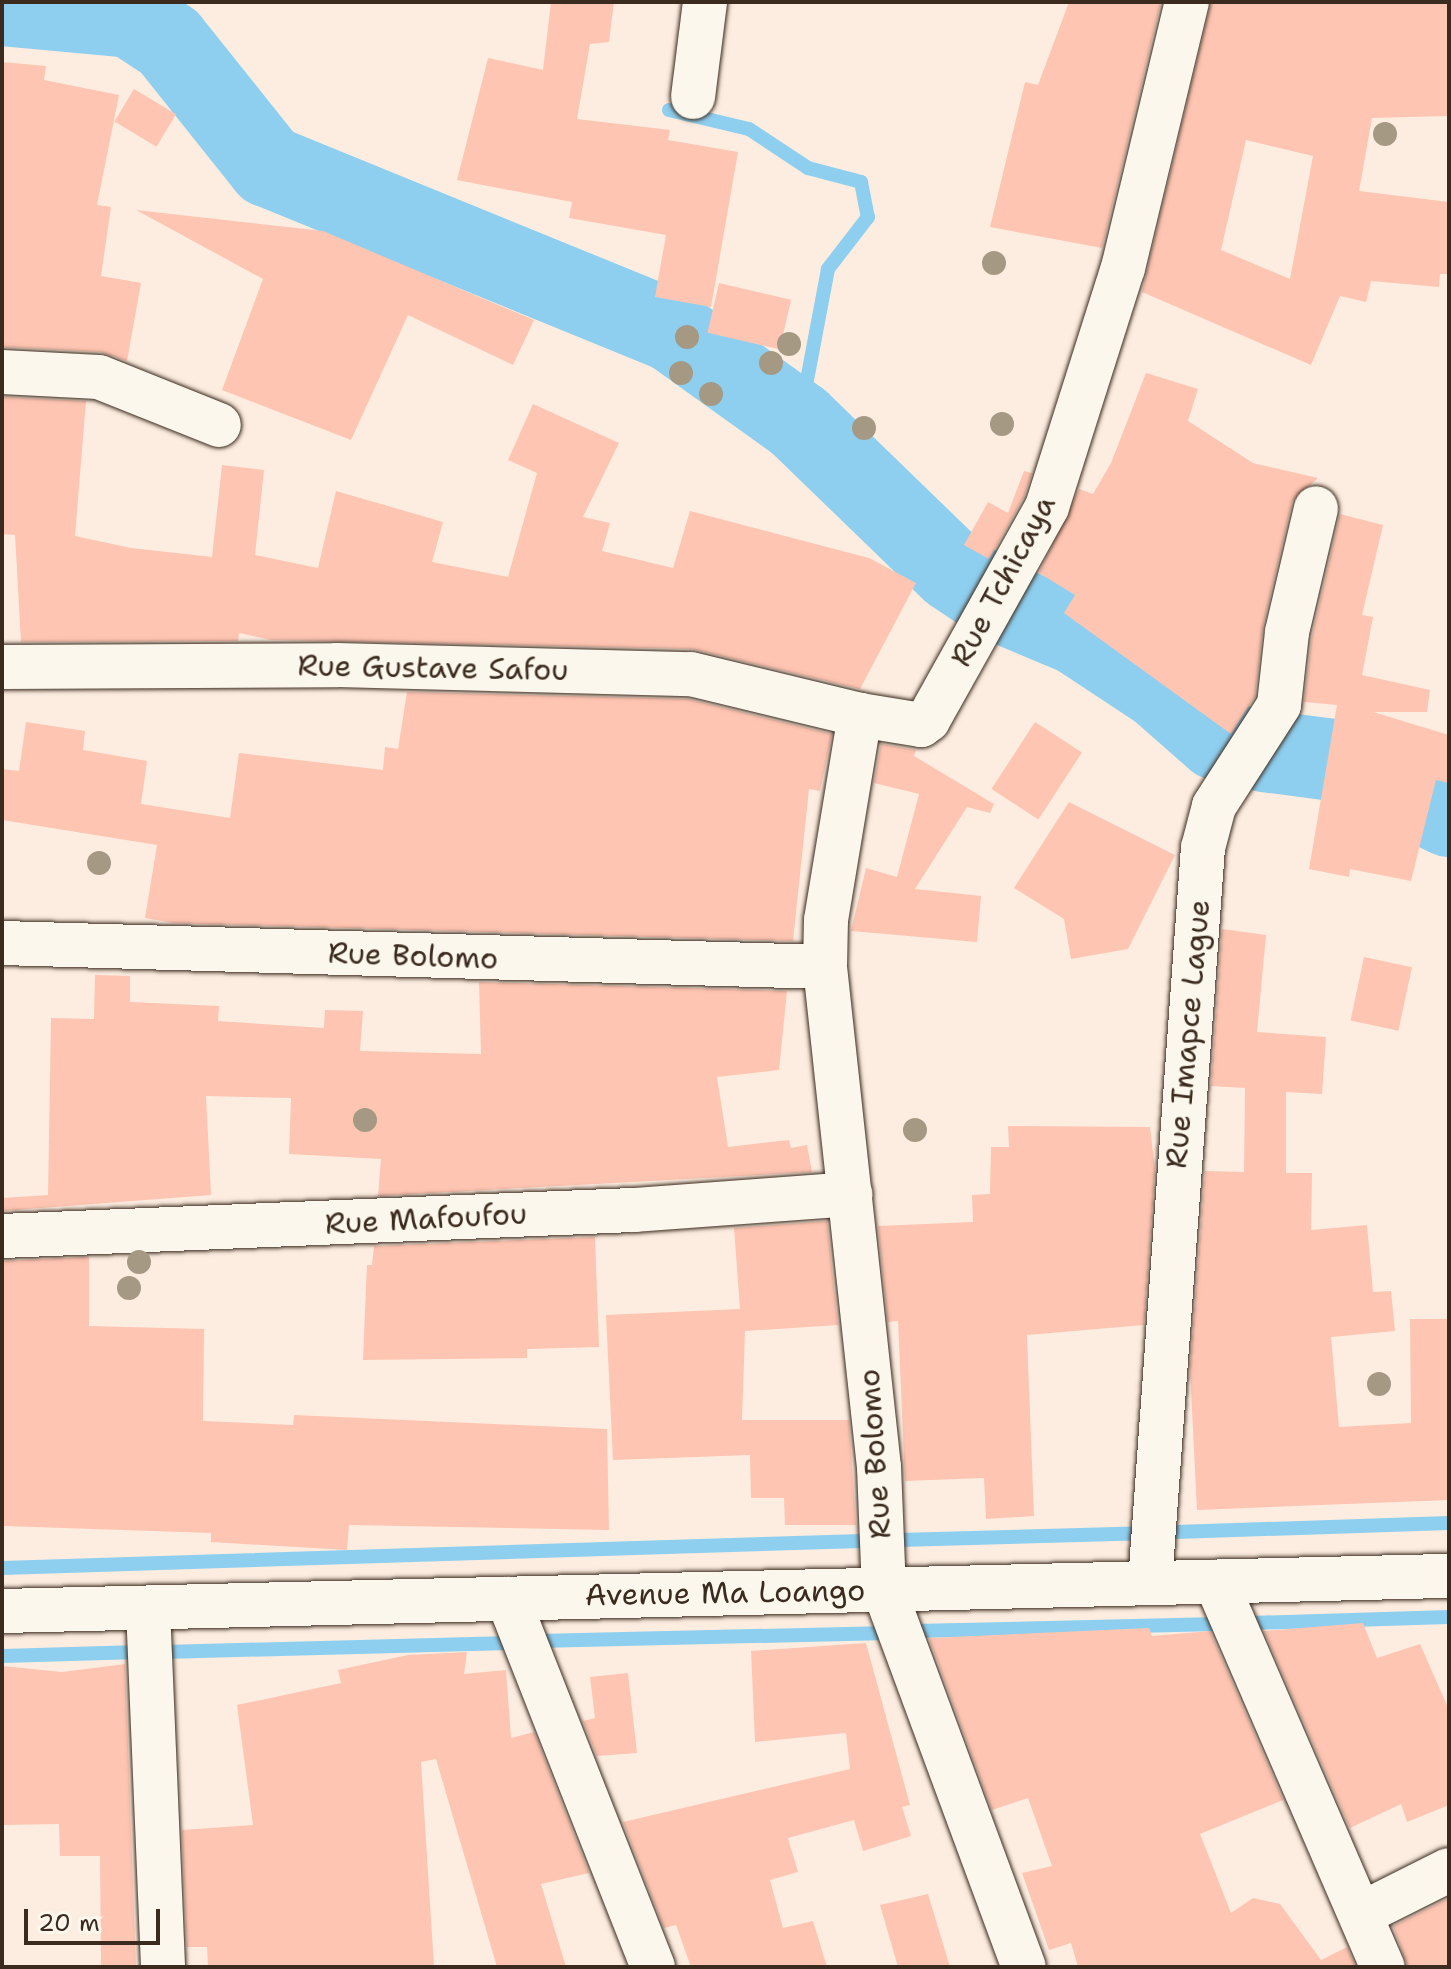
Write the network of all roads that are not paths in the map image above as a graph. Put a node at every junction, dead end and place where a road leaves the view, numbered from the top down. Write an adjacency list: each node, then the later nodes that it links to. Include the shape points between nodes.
1 (705, 2): 3 (street)
2 (1187, 2): 8 (street, Rue Tchicaya, via 1123,268 1047,507 928,720 921,725)
3 (693, 97)
4 (2, 372): 5 (street, via 99,377)
5 (219, 425)
6 (1316, 508): 15 (street, Rue Imapce Lague, via 1287,632 1279,705 1214,806 1203,848)
7 (2, 667): 8 (street, Rue Gustave Safou, via 337,665 691,674)
8 (860, 715): 10 (street)
9 (2, 943): 10 (street, Rue Bolomo)
10 (824, 958): 11 (street, Rue Bolomo)
11 (850, 1194): 12 (street, Rue Mafoufou, via 634,1210); 16 (street, Rue Bolomo, via 879,1467)
12 (2, 1236)
13 (1449, 1576): 14 (street, Avenue Ma Loango)
14 (1216, 1582): 15 (street, Avenue Ma Loango); 21 (street)
15 (1150, 1583): 16 (street, Avenue Ma Loango)
16 (884, 1589): 17 (street, Avenue Ma Loango); 24 (street, Rue Bolomo)
17 (508, 1599): 18 (street, Avenue Ma Loango); 23 (street)
18 (148, 1608): 19 (street, Avenue Ma Loango); 22 (street)
19 (2, 1611)
20 (1449, 1870): 21 (street)
21 (1361, 1914): 25 (street)
22 (163, 1967)
23 (653, 1967)
24 (1024, 1967)
25 (1383, 1967)

